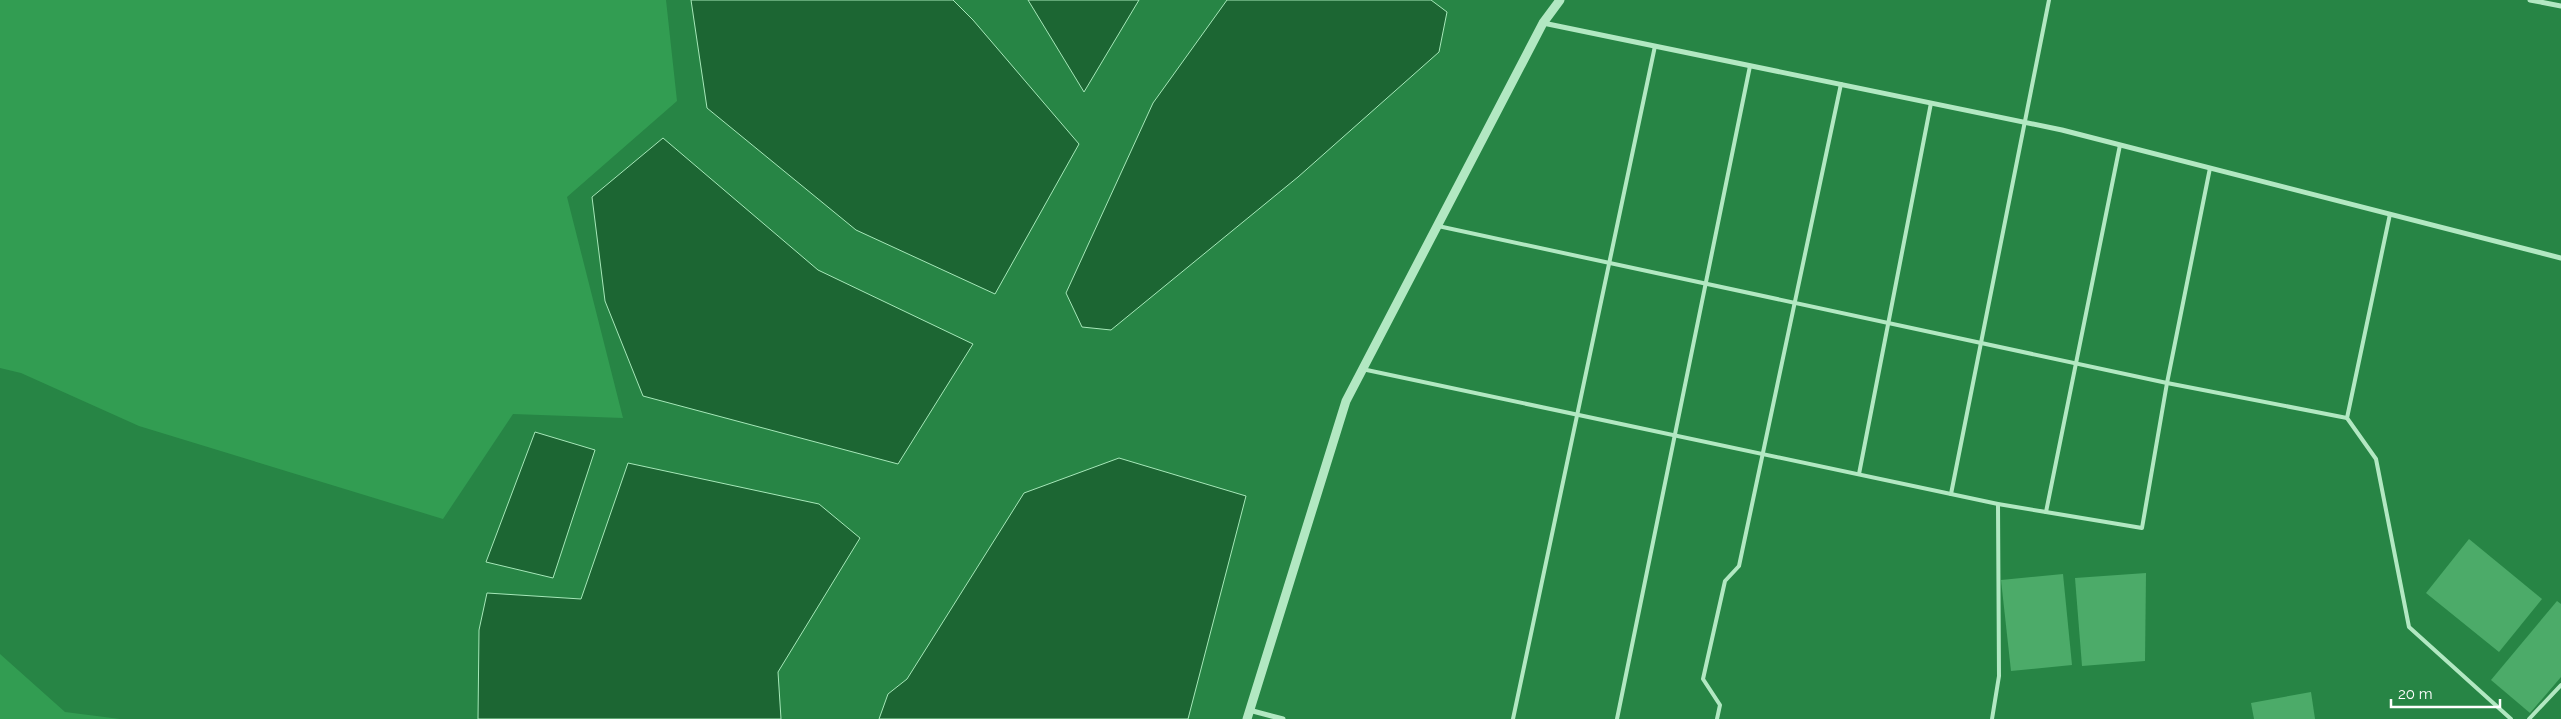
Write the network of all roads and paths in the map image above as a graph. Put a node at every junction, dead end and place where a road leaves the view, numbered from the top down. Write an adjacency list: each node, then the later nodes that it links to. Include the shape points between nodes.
1 (1560, 0): 5 (street)
2 (2048, 0): 10 (lane)
3 (2530, 0): 4 (street)
4 (2561, 6)
5 (1543, 23): 6 (street); 14 (street)
6 (1655, 46): 7 (street); 16 (lane)
7 (1750, 66): 8 (street); 17 (lane)
8 (1841, 84): 9 (street); 18 (lane)
9 (1931, 103): 10 (street); 19 (lane)
10 (2026, 123): 11 (street); 20 (lane)
11 (2120, 145): 12 (street); 21 (lane)
12 (2210, 168): 13 (street); 23 (lane)
13 (2390, 214): 15 (street); 25 (lane)
14 (1438, 226): 16 (lane); 22 (street)
15 (2561, 258)
16 (1609, 263): 17 (lane); 24 (lane)
17 (1706, 284): 18 (lane); 26 (lane)
18 (1795, 303): 19 (lane); 27 (lane)
19 (1889, 323): 20 (lane); 28 (lane)
20 (1982, 343): 21 (lane); 29 (lane)
21 (2076, 364): 23 (lane); 31 (lane)
22 (1362, 369): 24 (lane); 33 (street, via 1346,401)
23 (2167, 384): 25 (lane); 31 (lane, via 2142,528)
24 (1577, 414): 26 (lane); 35 (lane)
25 (2347, 418): 39 (lane, via 2376,459 2409,627)
26 (1675, 435): 27 (lane); 36 (lane)
27 (1763, 454): 28 (lane); 37 (lane, via 1740,566 1725,581 1703,679 1720,705)
28 (1859, 474): 29 (lane)
29 (1951, 494): 30 (lane)
30 (1998, 504): 31 (lane); 38 (lane, via 1999,676)
31 (2046, 512)
32 (2561, 685): 40 (lane)
33 (1248, 714): 34 (street)
34 (1284, 719)
35 (1513, 719)
36 (1616, 719)
37 (1717, 719)
38 (1992, 719)
39 (2511, 719)
40 (2529, 719)

